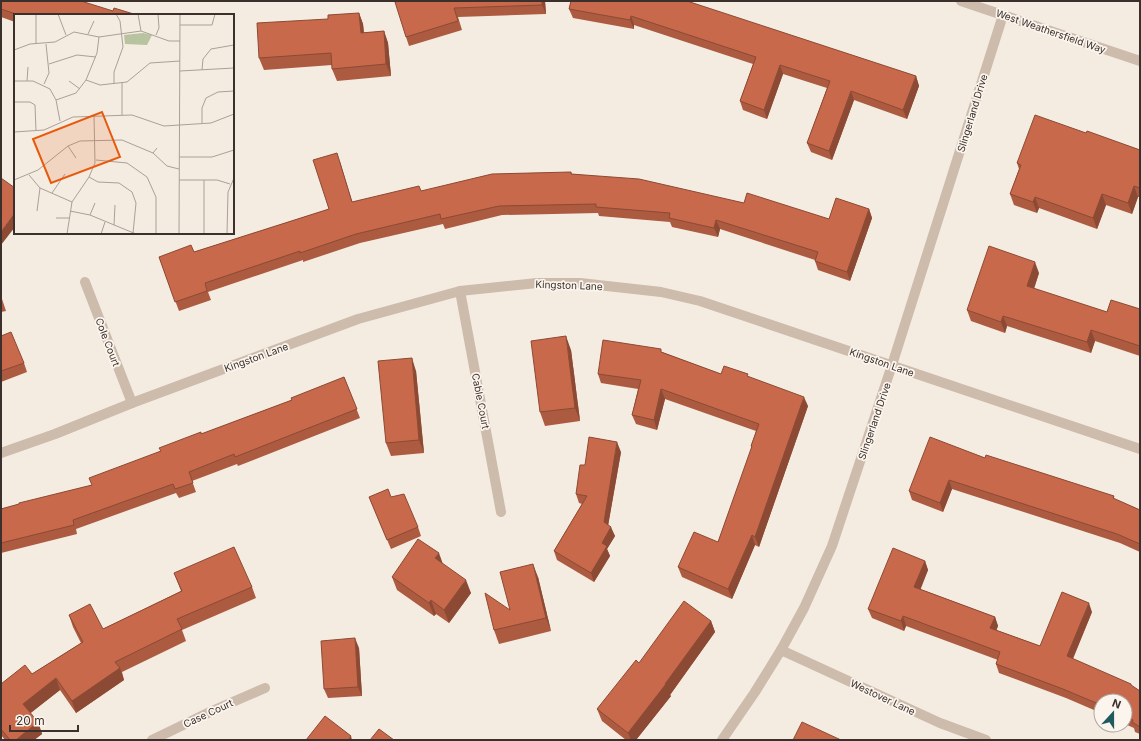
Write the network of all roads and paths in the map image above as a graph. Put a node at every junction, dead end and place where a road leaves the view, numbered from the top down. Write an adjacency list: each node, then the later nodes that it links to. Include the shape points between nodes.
1 (961, 1): 2 (street, West Weathersfield Way)
2 (1003, 15): 3 (street, West Weathersfield Way); 6 (street, Slingerland Drive)
3 (1140, 61)
4 (85, 282): 7 (street, Cole Court)
5 (460, 291): 6 (street, Kingston Lane, via 537,283 580,284 661,292 700,301); 7 (street, Kingston Lane, via 358,319); 10 (street, Cable Court)
6 (892, 365): 8 (street, Kingston Lane); 11 (street, Slingerland Drive, via 832,546 804,608)
7 (132, 403): 9 (street, Kingston Lane)
8 (1140, 449)
9 (1, 453)
10 (501, 512)
11 (781, 650): 14 (street, Slingerland Drive); 15 (street, Westover Lane, via 940,723)
12 (265, 688): 13 (street, Case Court)
13 (152, 740)
14 (722, 740)
15 (986, 740)

